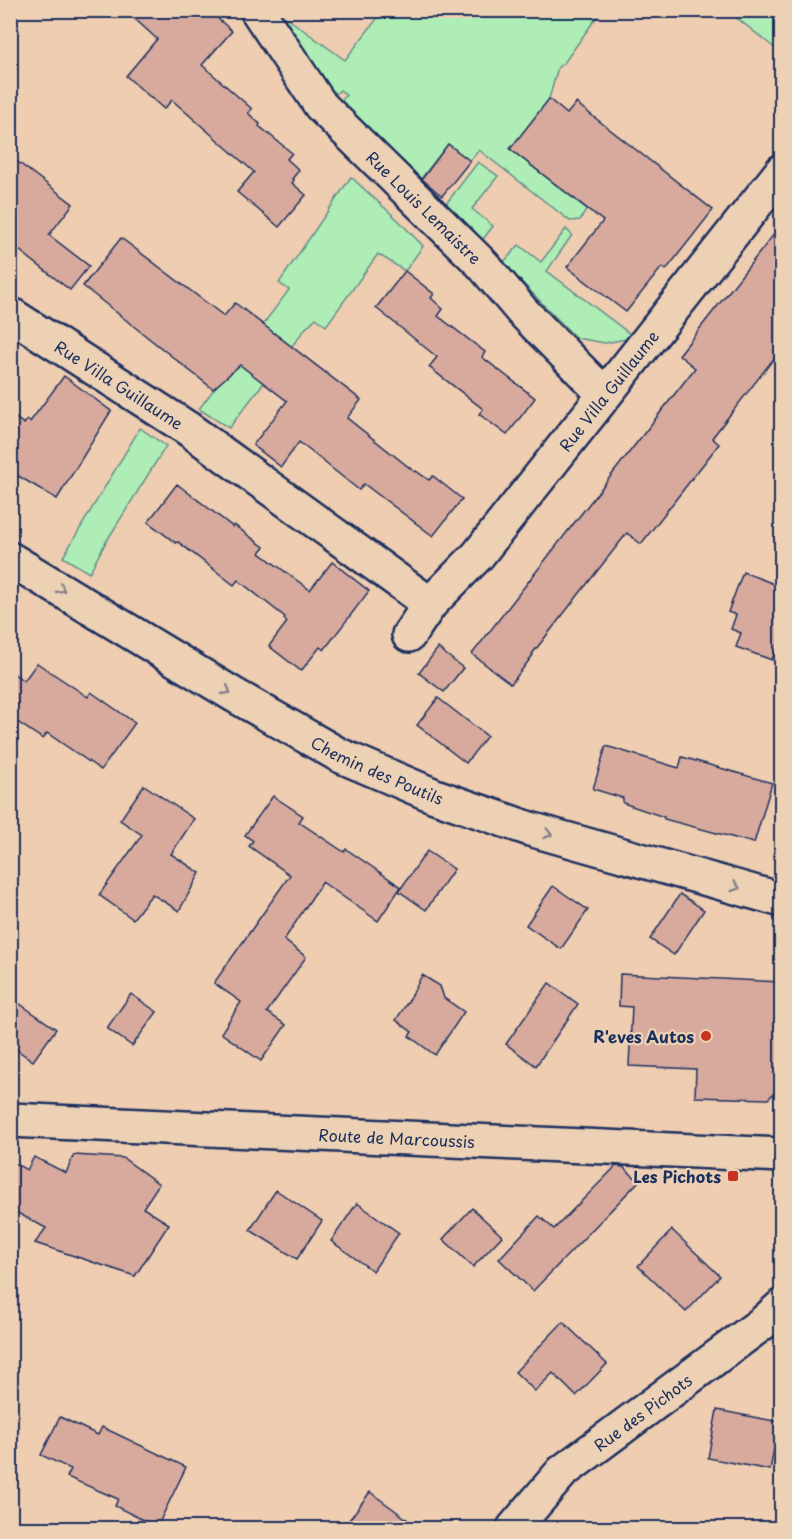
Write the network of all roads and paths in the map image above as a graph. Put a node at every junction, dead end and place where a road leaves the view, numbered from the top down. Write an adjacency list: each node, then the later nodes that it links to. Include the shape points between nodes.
1 (257, 10): 4 (street, Rue Louis Lemaistre, via 321,106 483,266)
2 (782, 171): 4 (street, Rue Villa Guillaume)
3 (10, 314): 6 (street, Rue Villa Guillaume, via 187,428)
4 (604, 394): 6 (street, Rue Villa Guillaume, via 478,555)
5 (10, 559): 8 (street, Chemin des Poutils, one-way to 8, via 339,755 435,796 530,829)
6 (430, 604): 7 (street, Rue Villa Guillaume)
7 (409, 634)
8 (782, 900)
9 (10, 1120): 10 (street, Route de Marcoussis)
10 (782, 1155)
11 (782, 1306): 12 (street, Rue des Pichots, via 562,1472)
12 (514, 1528)

